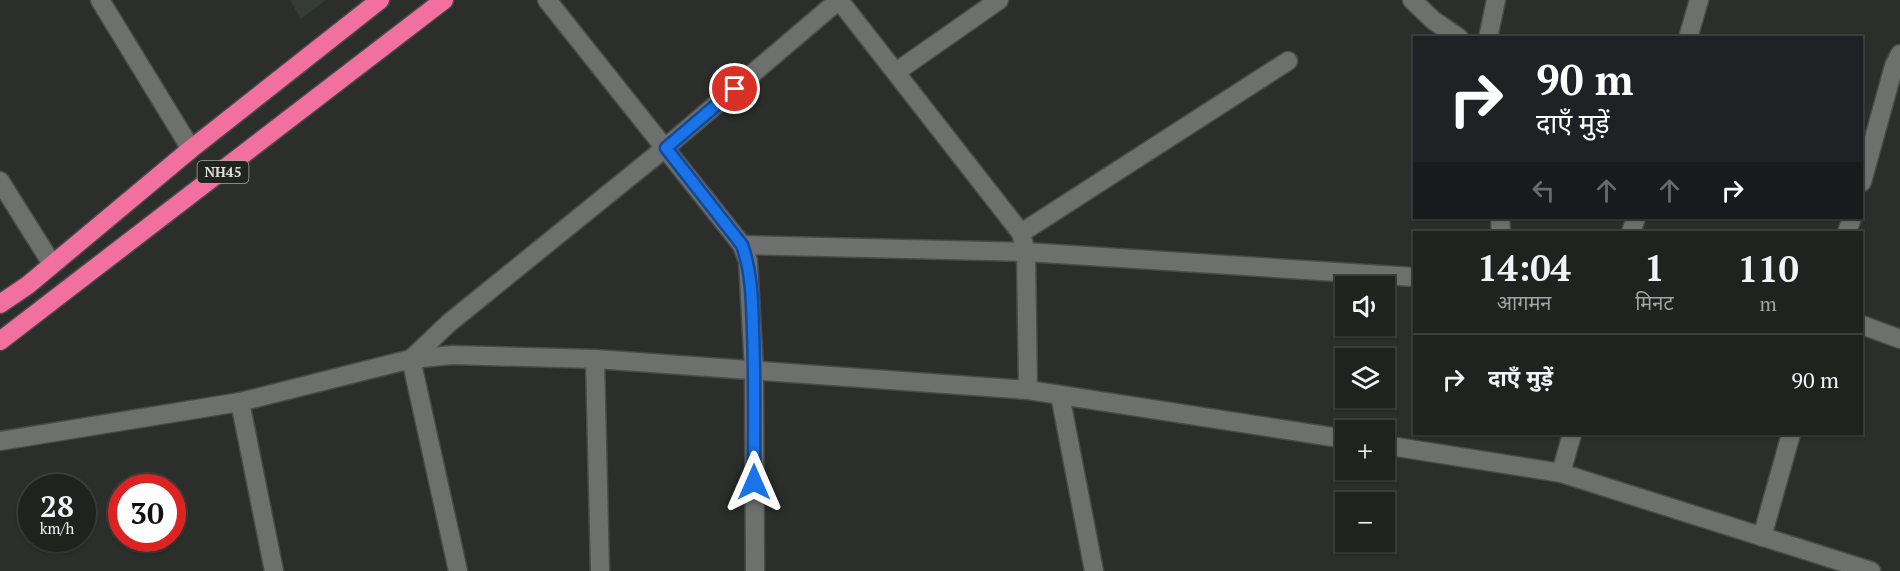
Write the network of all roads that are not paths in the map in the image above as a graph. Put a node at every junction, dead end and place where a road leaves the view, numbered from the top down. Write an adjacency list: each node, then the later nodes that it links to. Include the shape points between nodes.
1 (100, 0): 18 (street)
2 (380, 0): 18 (highway, NH45)
3 (444, 0): 29 (highway, NH45)
4 (547, 0): 17 (street)
5 (839, 0): 15 (street); 17 (street)
6 (999, 0): 15 (street)
7 (1412, 0): 10 (street)
8 (1496, 0): 11 (street)
9 (1699, 0): 12 (street)
10 (1456, 36)
11 (1488, 36)
12 (1689, 36)
13 (1900, 54): 16 (street)
14 (1288, 61): 21 (street)
15 (896, 72): 21 (street)
16 (1867, 140): 19 (street)
17 (666, 148): 22 (street); 30 (street, via 448,322)
18 (191, 149): 24 (highway, NH45)
19 (1863, 174)
20 (0, 181): 24 (street)
21 (1021, 233): 23 (street)
22 (742, 245): 23 (street); 32 (street, via 751,283)
23 (1026, 252): 25 (street); 33 (street)
24 (52, 264): 26 (highway, NH45)
25 (1413, 277)
26 (0, 303)
27 (1863, 325): 28 (street)
28 (1900, 339)
29 (0, 341)
30 (411, 359): 31 (street, via 452,355); 35 (street); 45 (street)
31 (595, 359): 32 (street); 46 (street)
32 (754, 371): 33 (street); 47 (street)
33 (1028, 390): 34 (street)
34 (1060, 395): 38 (street); 48 (street)
35 (240, 402): 39 (street); 44 (street)
36 (1572, 435): 41 (street)
37 (1791, 435): 42 (street)
38 (1335, 437)
39 (0, 441)
40 (1395, 447): 41 (street)
41 (1561, 473): 42 (street)
42 (1762, 537): 43 (street)
43 (1815, 563): 49 (street)
44 (274, 571)
45 (458, 571)
46 (600, 571)
47 (755, 571)
48 (1094, 571)
49 (1871, 571)

